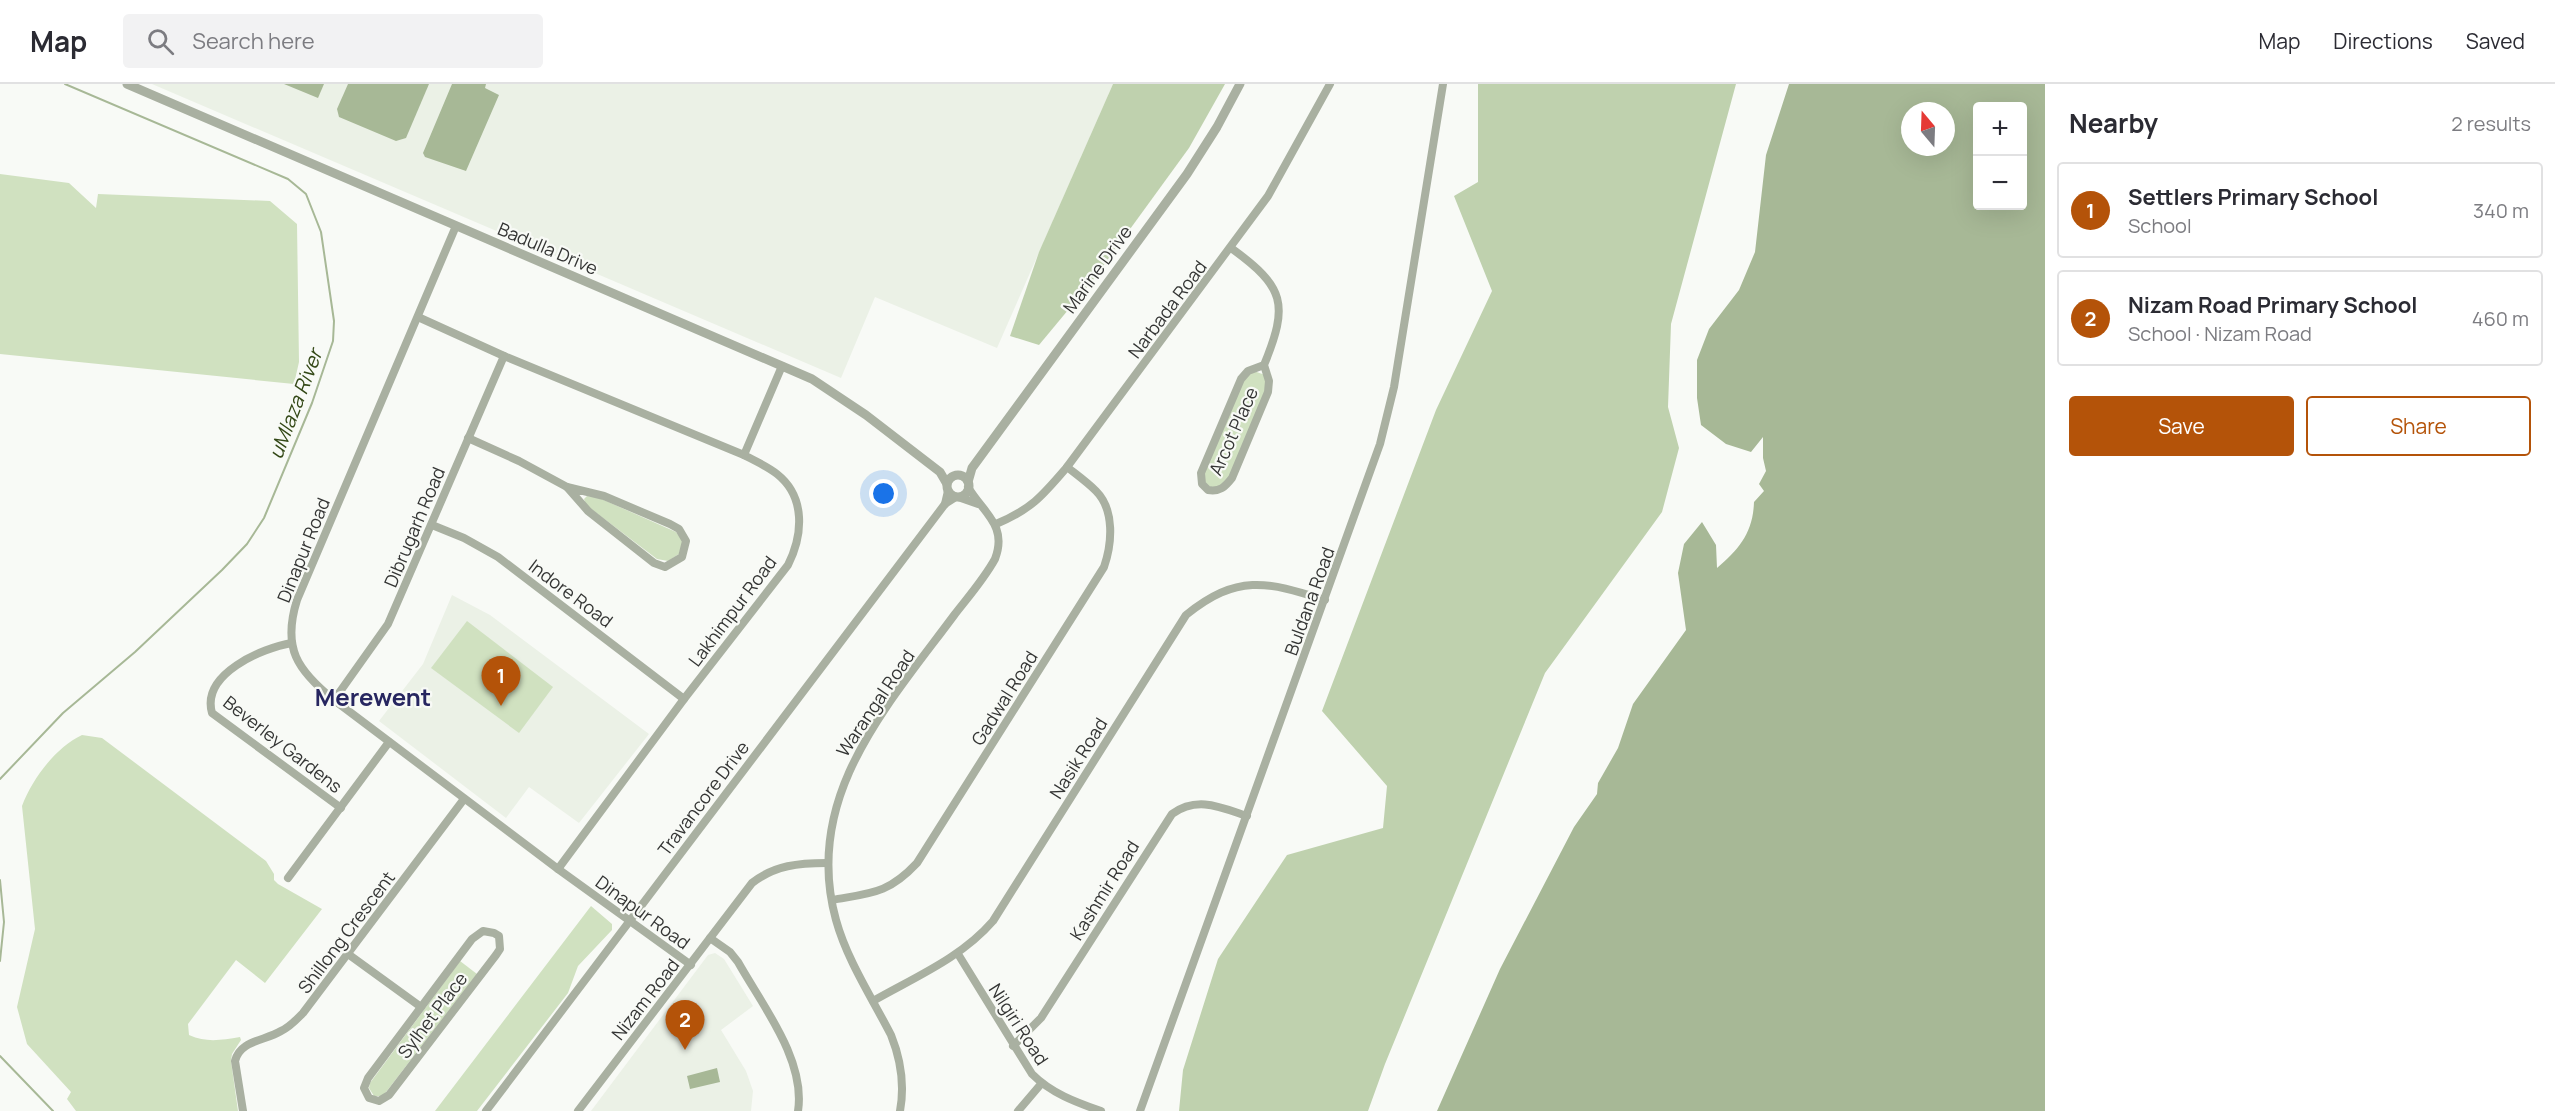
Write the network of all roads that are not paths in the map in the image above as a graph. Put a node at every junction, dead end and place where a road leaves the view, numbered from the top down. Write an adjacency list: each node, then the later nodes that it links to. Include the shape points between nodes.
1 (127, 84): 5 (street, Badulla Drive)
2 (1240, 84): 14 (street, Marine Drive, via 1188,174)
3 (1330, 84): 6 (street, Narbada Road, via 1268,196)
4 (1443, 84): 23 (street, Buldana Road, via 1394,387 1380,444)
5 (456, 226): 7 (street, Dinapur Road); 10 (street, Badulla Drive)
6 (1231, 248): 9 (street, Arcot Place, via 1266,276 1276,296 1278,326); 13 (street, Narbada Road)
7 (418, 317): 8 (street, Lakhimpur Road); 24 (street, Dinapur Road, via 297,600 291,617)
8 (504, 356): 11 (street, Dibrugarh Road); 12 (street, Lakhimpur Road)
9 (1264, 365): 9 (street, Arcot Place, via 1248,371 1241,379 1201,473 1202,484 1208,490 1224,487 1232,477 1268,392)
10 (782, 366): 12 (street); 15 (street, Badulla Drive, via 833,392)
11 (468, 438): 18 (street); 22 (street, Dibrugarh Road)
12 (744, 455): 25 (street, Lakhimpur Road, via 778,475 794,495 800,524 798,539 788,565)
13 (1067, 466): 21 (street, Narbada Road, via 1038,501); 34 (street, Gadwal Road, via 1098,493 1107,511 1111,538 1104,567 917,863 887,889)
14 (972, 468): 16 (street, Marine Drive); 17 (street, Marine Drive)
15 (940, 472): 16 (street, Badulla Drive); 19 (street, Badulla Drive)
16 (957, 476): 17 (street, Badulla Drive); 19 (street, Marine Drive)
17 (968, 484): 19 (street, via 967,492); 20 (street)
18 (567, 487): 18 (street, via 604,496 679,529 686,541 682,557 665,567 654,563 588,511)
19 (952, 492): 20 (street); 35 (street, Travancore Drive)
20 (978, 504): 21 (street)
21 (996, 524): 31 (street, Warangal Road, via 999,548 988,570 887,705 856,755 834,812)
22 (432, 525): 25 (street, Indore Road, via 498,556); 26 (street, Dibrugarh Road, via 388,624)
23 (1325, 600): 30 (street, Buldana Road); 38 (street, Nasik Road, via 1276,585 1252,584 1217,593 1186,615 996,916)
24 (292, 643): 26 (street, Dinapur Road, via 295,657 311,682); 29 (street, Beverley Gardens, via 261,650 231,671 214,688 212,713)
25 (684, 699): 32 (street, Lakhimpur Road)
26 (334, 700): 27 (street, Dinapur Road)
27 (389, 742): 28 (street, Dinapur Road); 29 (street)
28 (464, 799): 32 (street, Dinapur Road); 37 (street, Shillong Crescent)
29 (341, 808): 33 (street)
30 (1247, 816): 42 (street, Kashmir Road, via 1201,802 1172,813 1041,1018); 51 (street, Buldana Road)
31 (827, 863): 34 (street, Warangal Road); 36 (street, Nizam Road, via 792,865 765,873 752,883)
32 (558, 869): 35 (street, Dinapur Road)
33 (288, 878)
34 (832, 900): 40 (street, Warangal Road, via 842,937)
35 (630, 921): 39 (street, Dinapur Road); 45 (street, Travancore Drive)
36 (710, 938): 39 (street, Nizam Road); 47 (street, via 738,962 786,1046 798,1079)
37 (348, 954): 41 (street, Sylhet Place); 44 (street, Shillong Crescent, via 292,1025 242,1048 236,1061)
38 (958, 954): 40 (street, Nasik Road); 42 (street, Nilgiri Road)
39 (691, 965): 46 (street, Nizam Road)
40 (873, 1001): 48 (street, Warangal Road, via 891,1035 901,1068)
41 (421, 1007): 41 (street, Sylhet Place, via 366,1082 364,1088 369,1098 379,1101 389,1095 496,955 500,949 499,936 483,931 472,939)
42 (1013, 1046): 43 (street, Nilgiri Road)
43 (1041, 1084): 49 (street); 50 (street, Nilgiri Road)
44 (243, 1111)
45 (486, 1111)
46 (578, 1111)
47 (798, 1111)
48 (900, 1111)
49 (1018, 1111)
50 (1101, 1111)
51 (1140, 1111)

